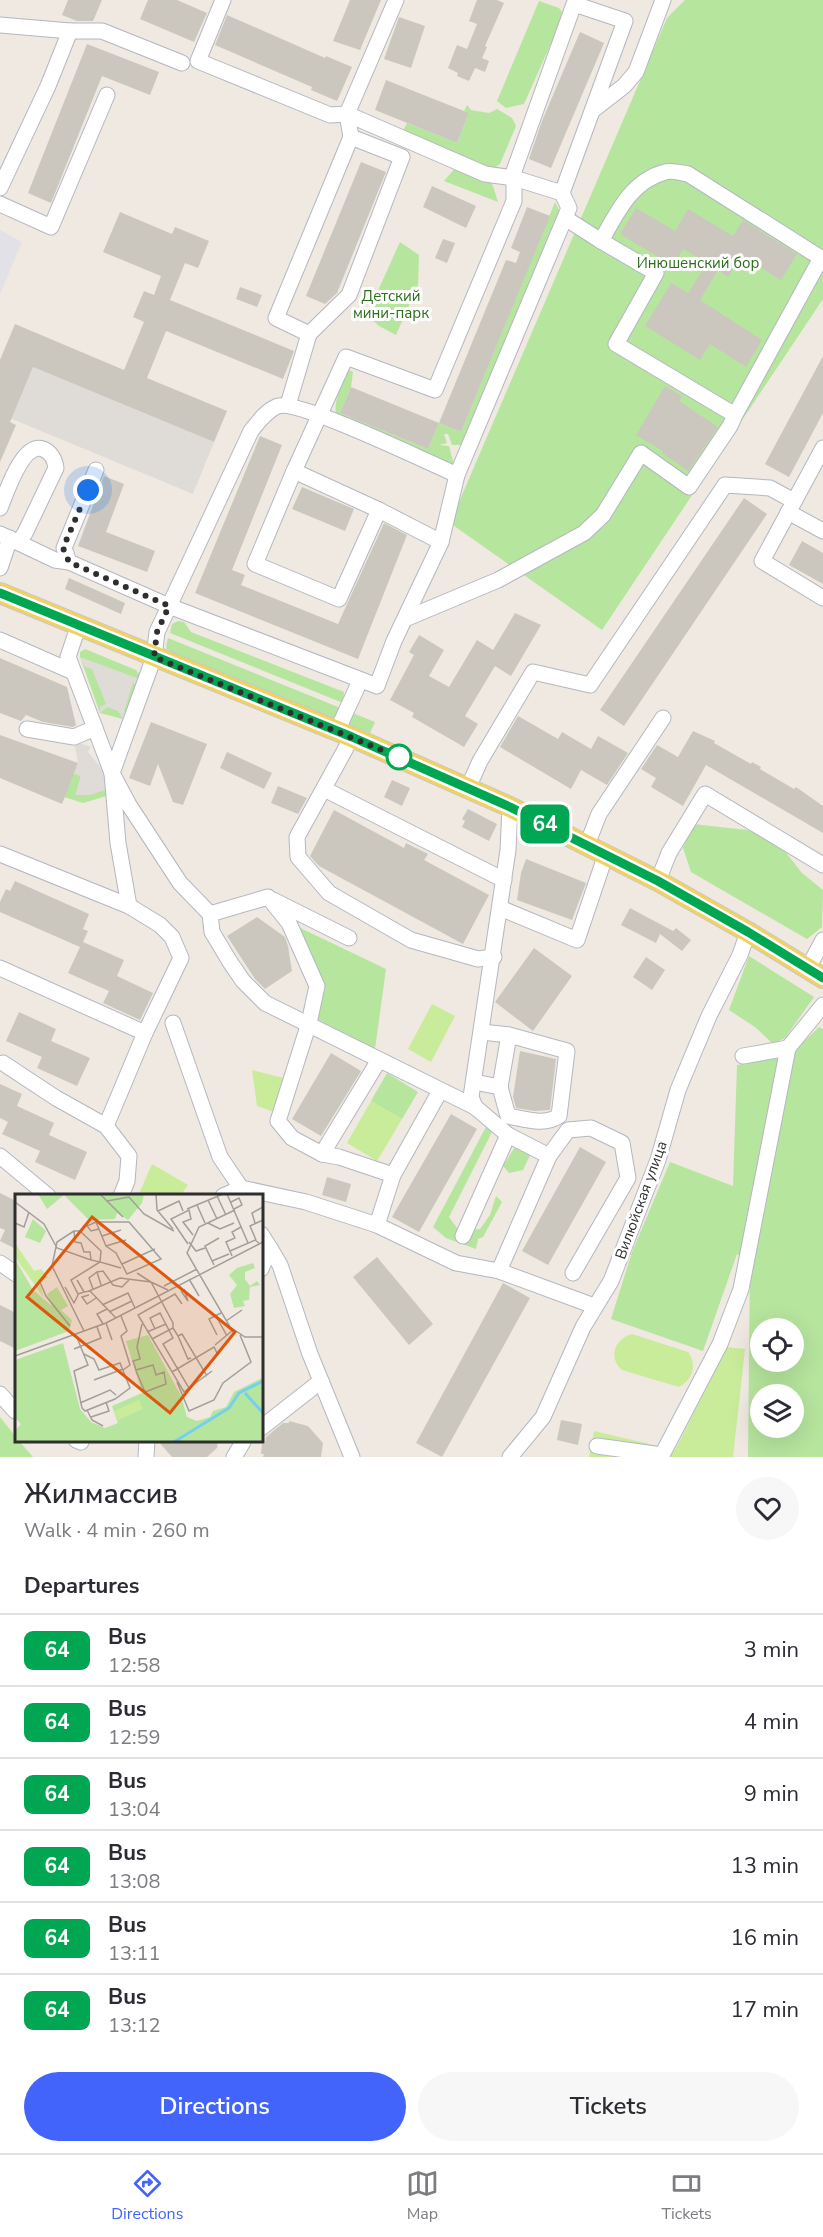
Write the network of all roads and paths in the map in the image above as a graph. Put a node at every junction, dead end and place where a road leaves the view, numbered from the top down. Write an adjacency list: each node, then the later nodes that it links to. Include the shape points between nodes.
1 (223, 0): 10 (street, via 198,61 330,115)
2 (396, 0): 10 (street)
3 (663, 0): 9 (street, via 636,72)
4 (569, 2): 9 (street, via 625,21); 12 (street)
5 (0, 25): 6 (street)
6 (70, 31): 7 (street, via 102,31); 13 (street)
7 (182, 63)
8 (107, 96): 15 (street, via 51,227)
9 (593, 110): 14 (street)
10 (347, 114): 11 (street); 12 (street, via 484,174)
11 (351, 137): 18 (street, via 276,318); 18 (street, via 402,158 349,295)
12 (514, 177): 14 (street); 20 (street, via 514,201 435,390 345,357)
13 (0, 188)
14 (562, 193): 16 (street, via 569,208)
15 (0, 204)
16 (565, 218): 17 (street); 25 (street)
17 (601, 241): 21 (street, via 656,273 616,344); 21 (street, via 626,197 666,171 688,174 821,258)
18 (309, 334): 19 (street)
19 (288, 405): 20 (street); 36 (street, via 278,406 251,431)
20 (319, 415): 24 (street); 25 (street)
21 (735, 415): 37 (street, via 689,487 641,453 603,515 584,533 498,580)
22 (823, 447): 26 (street)
23 (96, 470): 32 (street, via 63,548)
24 (294, 471): 28 (street); 28 (street, via 255,564 339,598)
25 (458, 475): 31 (street)
26 (791, 506): 29 (street); 35 (street, via 762,561); 48 (street, via 770,488 725,485 590,685 533,672)
27 (0, 508): 30 (street, via 26,453 42,448 55,461 56,468 25,533)
28 (379, 510): 31 (street)
29 (823, 531)
30 (9, 538): 32 (street, via 55,560); 33 (street)
31 (441, 542): 37 (street)
32 (69, 562): 36 (street)
33 (0, 568)
34 (0, 593): 38 (main road)
35 (823, 598)
36 (169, 606): 40 (street, via 157,632); 42 (street)
37 (405, 619): 42 (street, via 377,686)
38 (79, 624): 40 (main road); 41 (street, via 68,657)
39 (0, 640): 41 (street)
40 (154, 657): 46 (main road); 47 (street)
41 (73, 672): 44 (street)
42 (360, 681): 46 (street)
43 (663, 718): 51 (street, via 599,814)
44 (95, 728): 45 (street, via 74,737); 47 (street)
45 (27, 729)
46 (344, 734): 48 (main road); 49 (street)
47 (112, 773): 58 (street); 60 (street, via 180,883)
48 (468, 788): 50 (main road)
49 (324, 789): 55 (street); 64 (street, via 297,837 298,857 330,893 411,940 478,959)
50 (510, 807): 51 (main road); 55 (street)
51 (587, 845): 53 (main road)
52 (0, 854): 58 (street)
53 (606, 854): 56 (main road); 59 (street, via 577,940)
54 (823, 865): 56 (street, via 705,794 669,853)
55 (504, 880): 59 (street)
56 (658, 881): 61 (main road)
57 (268, 897): 60 (street); 62 (street); 69 (street, via 289,923 317,986)
58 (129, 906): 71 (street, via 160,925 172,937 181,958)
59 (500, 908): 64 (street)
60 (210, 914): 69 (street, via 212,932 243,981 265,1003)
61 (748, 932): 66 (main road); 100 (street, Вилюйская улица, via 678,1090 658,1160 611,1281)
62 (349, 938)
63 (823, 940): 66 (street)
64 (494, 957): 70 (street)
65 (0, 968): 71 (street)
66 (815, 973)
67 (823, 1005): 73 (street)
68 (173, 1023): 87 (street, via 220,1157)
69 (309, 1023): 75 (street); 83 (street, via 278,1121 292,1138)
70 (482, 1032): 72 (street); 77 (street)
71 (145, 1033): 81 (street)
72 (509, 1035): 78 (street); 78 (street, via 567,1051 559,1116 551,1121 537,1121 507,1116)
73 (788, 1048): 74 (street); 107 (street, via 741,1289 720,1344 662,1455)
74 (744, 1056)
75 (379, 1060): 79 (street); 83 (street)
76 (3, 1063): 81 (street)
77 (474, 1082): 78 (street); 80 (street, via 471,1097)
78 (500, 1087)
79 (440, 1091): 80 (street); 86 (street)
80 (475, 1107): 82 (street)
81 (106, 1126): 89 (street, via 129,1156)
82 (508, 1135): 85 (street); 93 (street)
83 (322, 1154): 86 (street)
84 (0, 1156): 88 (street)
85 (549, 1156): 97 (street); 99 (street, via 568,1130 591,1128 622,1143 628,1178)
86 (393, 1175): 91 (street)
87 (241, 1192)
88 (46, 1194)
89 (122, 1194)
90 (262, 1195): 91 (street, via 306,1202)
91 (377, 1225): 97 (street, via 456,1263)
92 (262, 1236): 94 (street)
93 (463, 1236)
94 (270, 1248): 96 (street); 101 (street, via 280,1265)
95 (0, 1263): 98 (street)
96 (262, 1267)
97 (498, 1271): 100 (street)
98 (15, 1273)
99 (573, 1273)
100 (594, 1306): 111 (street, Вилюйская улица, via 543,1417)
101 (321, 1381): 104 (street); 110 (street)
102 (0, 1394): 103 (street)
103 (15, 1410)
104 (262, 1427)
105 (147, 1442): 108 (street)
106 (243, 1442): 109 (street)
107 (597, 1446)
108 (146, 1457)
109 (234, 1457)
110 (352, 1457)
111 (510, 1457)

